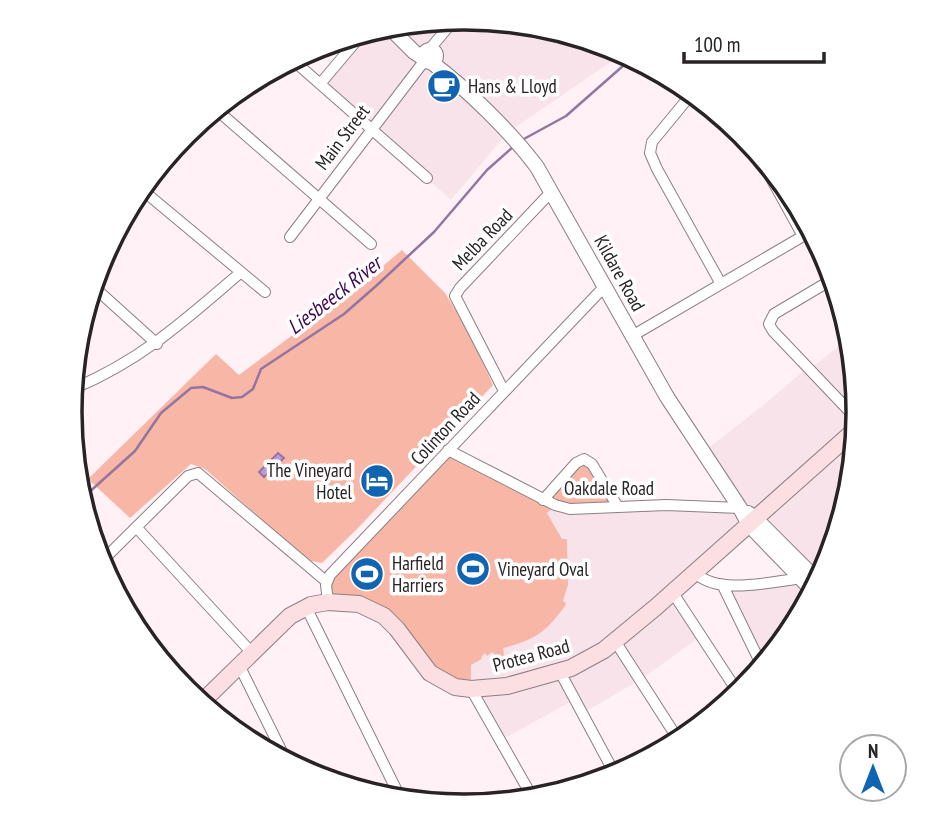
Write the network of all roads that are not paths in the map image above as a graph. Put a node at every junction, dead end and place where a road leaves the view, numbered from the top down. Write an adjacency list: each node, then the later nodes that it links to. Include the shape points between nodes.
1 (446, 31): 4 (street, Main Street)
2 (398, 36): 4 (street, Kildare Road)
3 (351, 47): 6 (street)
4 (429, 56): 9 (street, Main Street); 11 (street, Kildare Road, via 525,150)
5 (300, 67): 6 (street)
6 (320, 84): 9 (street)
7 (686, 101): 18 (street, via 654,137 650,153)
8 (224, 116): 13 (street)
9 (371, 128): 10 (street); 13 (street, Main Street)
10 (427, 178)
11 (552, 191): 20 (street, Kildare Road); 26 (street, Melba Road, via 455,296)
12 (150, 196): 17 (street)
13 (318, 198): 15 (street, Main Street); 16 (street)
14 (803, 236): 18 (street)
15 (289, 237)
16 (371, 244)
17 (240, 273): 21 (street); 24 (street)
18 (721, 284): 23 (street)
19 (824, 284): 27 (street, via 774,314 769,324)
20 (605, 286): 23 (street, Kildare Road); 26 (street, Colinton Road)
21 (265, 292)
22 (101, 294): 24 (street)
23 (632, 336): 32 (street, Kildare Road)
24 (156, 344): 25 (street)
25 (83, 384)
26 (504, 391): 29 (street, Colinton Road)
27 (847, 409)
28 (846, 438): 33 (main road, Protea Road)
29 (448, 450): 30 (street, Oakdale Road); 39 (street, Colinton Road)
30 (544, 500): 31 (street, Oakdale Road, via 570,509); 31 (street, via 576,463 585,460)
31 (618, 507): 32 (street, Oakdale Road)
32 (740, 508): 33 (street)
33 (752, 522): 36 (main road, Protea Road); 37 (street)
34 (137, 528): 35 (street); 39 (street, via 191,474 198,473); 45 (street)
35 (110, 554)
36 (695, 573): 40 (street); 41 (main road, Protea Road)
37 (809, 577)
38 (807, 581): 40 (street)
39 (327, 582): 42 (street)
40 (723, 586): 46 (street)
41 (673, 593): 44 (main road, Protea Road); 49 (street)
42 (328, 601): 43 (main road, Protea Road); 50 (main road, Protea Road, via 354,603 380,614 433,676)
43 (306, 607): 45 (main road, Protea Road, via 285,620); 55 (street)
44 (615, 641): 48 (main road, Protea Road); 52 (street)
45 (252, 653): 47 (main road, Protea Road)
46 (758, 657)
47 (239, 665): 51 (main road, Protea Road); 53 (street)
48 (560, 672): 50 (main road, Protea Road, via 515,685); 54 (street)
49 (733, 684)
50 (471, 689): 56 (street)
51 (208, 696)
52 (674, 732)
53 (279, 746)
54 (610, 765)
55 (395, 788)
56 (528, 789)

